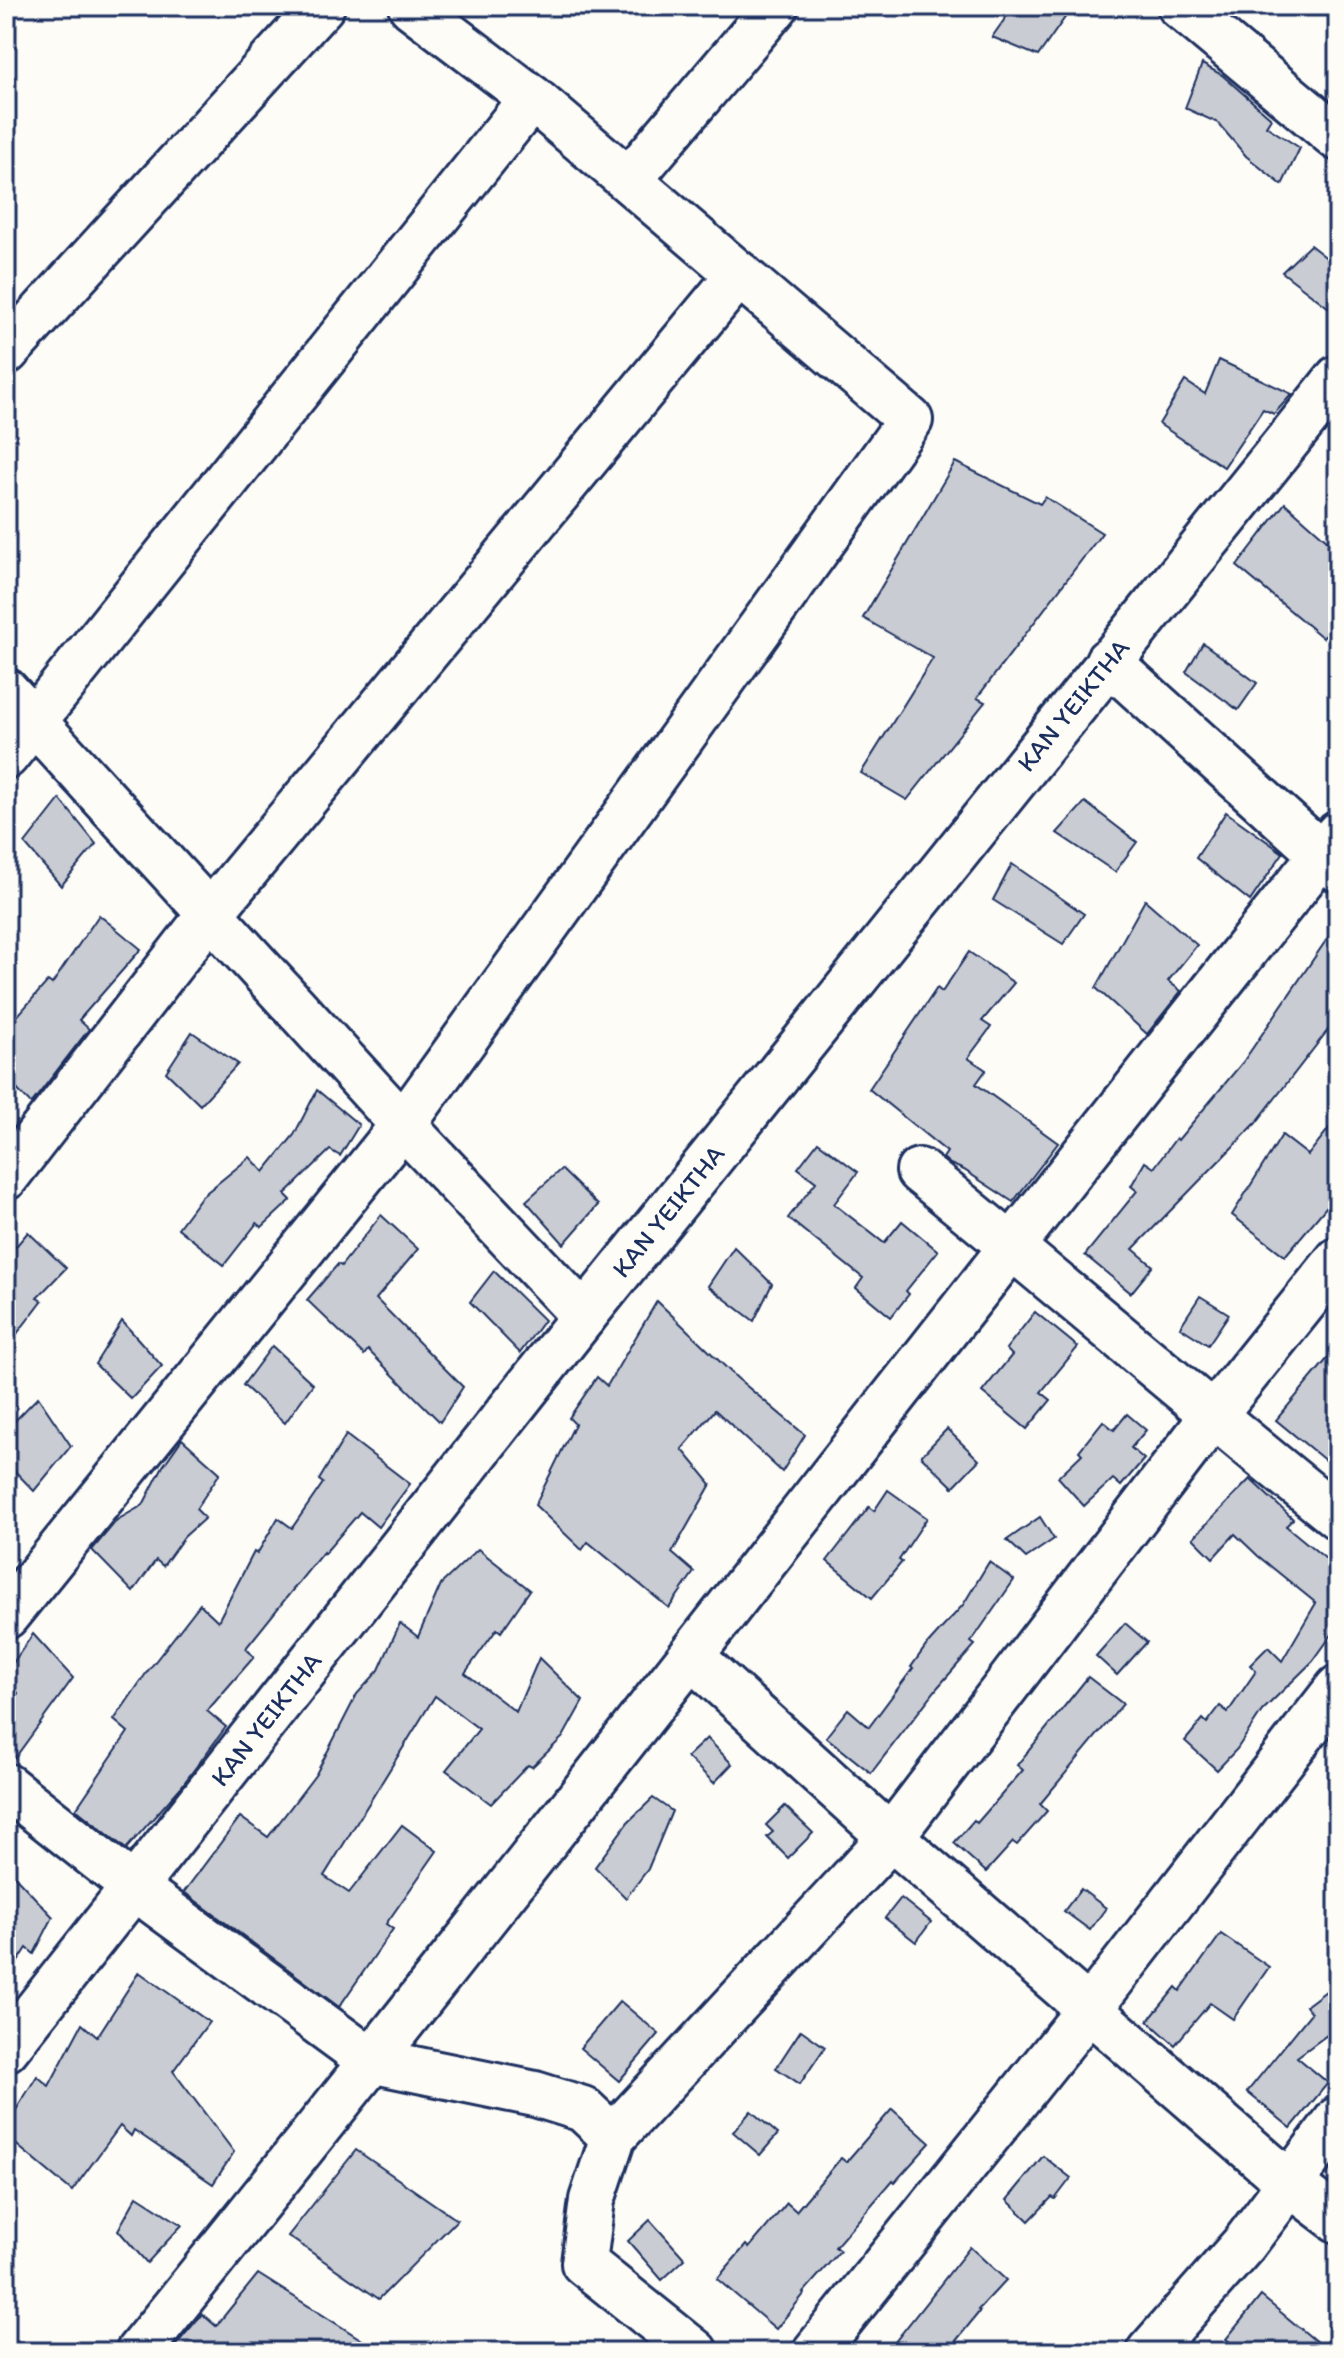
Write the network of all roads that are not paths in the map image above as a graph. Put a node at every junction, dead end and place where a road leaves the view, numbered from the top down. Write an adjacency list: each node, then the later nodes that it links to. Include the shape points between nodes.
1 (322, 6): 9 (street)
2 (411, 6): 5 (street)
3 (776, 6): 7 (street)
4 (1180, 6): 6 (street)
5 (532, 98): 7 (street); 12 (street)
6 (1338, 138)
7 (629, 180): 8 (street)
8 (739, 274): 15 (street); 16 (street, via 910,420)
9 (6, 352)
10 (1338, 378): 11 (street, KAN YEIKTHA)
11 (1108, 661): 14 (street); 21 (street, KAN YEIKTHA)
12 (20, 706): 13 (street); 15 (street)
13 (6, 756)
14 (1333, 853): 19 (street)
15 (210, 914): 16 (street); 18 (street)
16 (403, 1125): 21 (street); 24 (street)
17 (919, 1171): 19 (street)
18 (6, 1177)
19 (1011, 1244): 22 (street); 25 (street)
20 (1338, 1260): 22 (street)
21 (584, 1316): 29 (street, KAN YEIKTHA)
22 (1212, 1417): 23 (street); 28 (street)
23 (1338, 1517)
24 (6, 1616)
25 (691, 1656): 28 (street); 32 (street)
26 (1338, 1688): 30 (street)
27 (6, 1786): 29 (street)
28 (891, 1837): 30 (street); 34 (street)
29 (134, 1887): 31 (street, KAN YEIKTHA); 32 (street)
30 (1090, 2008): 35 (street); 39 (street)
31 (6, 2049)
32 (370, 2060): 34 (street, via 571,2105 583,2109); 37 (street)
33 (1338, 2119): 35 (street)
34 (613, 2137): 38 (street, via 592,2200 584,2263)
35 (1289, 2183): 36 (street); 40 (street, via 1244,2244)
36 (1338, 2220)
37 (138, 2352)
38 (695, 2352)
39 (815, 2352)
40 (1149, 2352)

